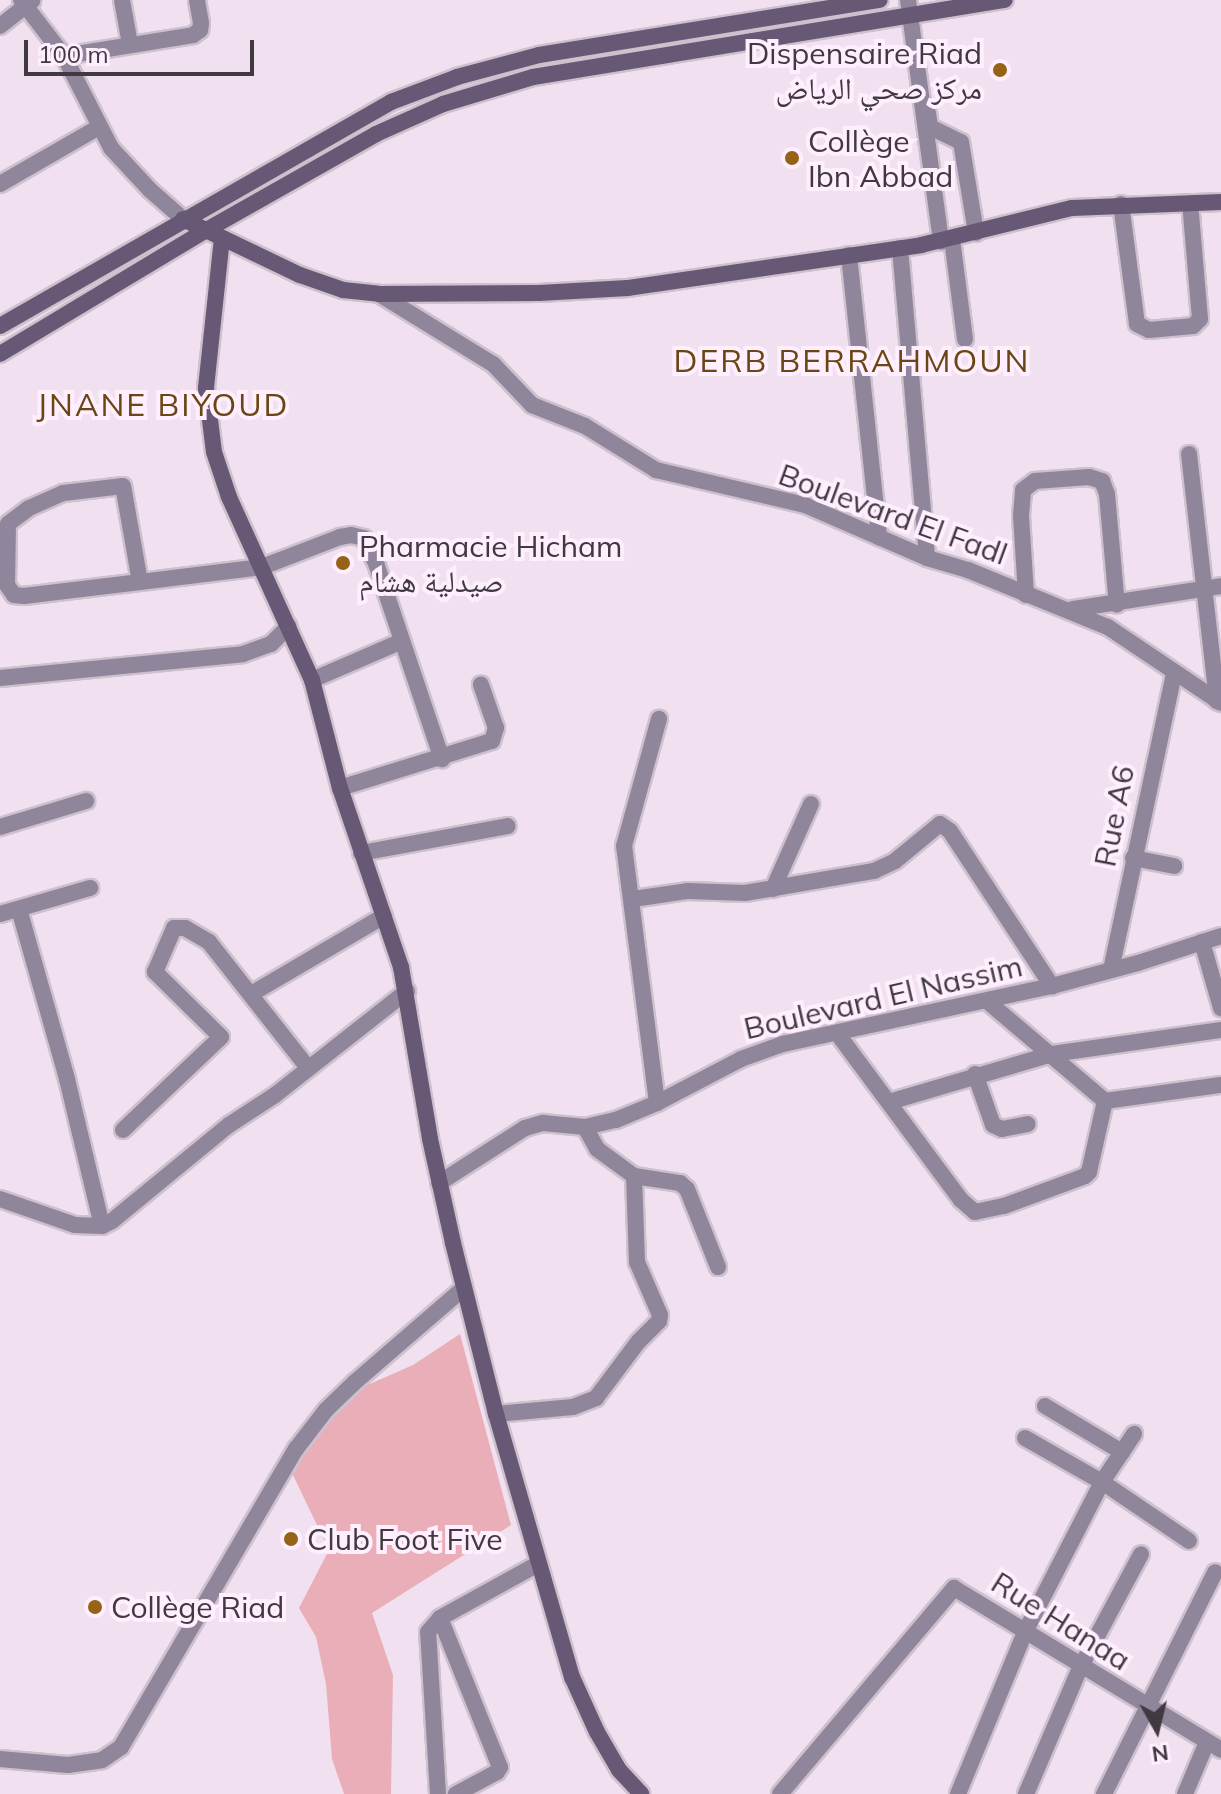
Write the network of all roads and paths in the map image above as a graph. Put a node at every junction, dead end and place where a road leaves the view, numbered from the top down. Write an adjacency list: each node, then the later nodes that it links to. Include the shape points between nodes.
1 (122, 0): 8 (street)
2 (197, 0): 8 (street, via 200,30 193,35)
3 (880, 0): 15 (street, via 539,55 457,77 391,102)
4 (1005, 0): 6 (street)
5 (27, 3): 7 (street); 9 (street)
6 (910, 9): 16 (street, via 504,85 405,120); 17 (street, via 929,125 961,142); 19 (street)
7 (0, 26)
8 (130, 44): 9 (street)
9 (64, 56): 10 (street)
10 (99, 127): 11 (street); 15 (street, via 131,171)
11 (3, 176)
12 (1221, 202): 13 (street)
13 (1190, 203): 14 (street); 14 (street, via 1200,319 1193,326 1149,330 1137,324)
14 (1121, 204): 17 (street, via 1049,212)
15 (183, 219): 16 (street); 23 (street)
16 (203, 232): 18 (street); 25 (street)
17 (976, 233): 19 (street)
18 (222, 238): 22 (street, via 329,286); 29 (street, via 207,365 207,419 229,497)
19 (947, 240): 20 (street); 24 (street)
20 (900, 248): 21 (street); 28 (street)
21 (849, 255): 22 (street, via 600,290); 27 (street)
22 (379, 294): 27 (street, Boulevard El Fadl, via 472,349 504,373 532,405 585,426 656,470 805,505)
23 (2, 320)
24 (965, 339)
25 (0, 354)
26 (1189, 454): 31 (street)
27 (879, 537): 28 (street, Boulevard El Fadl)
28 (927, 558): 32 (street, Boulevard El Fadl)
29 (262, 567): 30 (street); 35 (street); 36 (street, via 340,537 364,538)
30 (140, 582): 30 (street, via 123,486 63,493 8,524 7,585 14,595)
31 (1213, 588): 33 (street); 41 (street)
32 (1026, 595): 33 (street, via 1023,490 1035,481 1089,477 1102,481 1107,494); 34 (street, Boulevard El Fadl)
33 (1117, 605): 34 (street)
34 (1062, 609): 37 (street, Boulevard El Fadl, via 1126,635)
35 (289, 626): 38 (street, via 271,644 243,654); 39 (street)
36 (402, 641): 39 (street); 43 (street)
37 (1174, 673): 41 (street, Boulevard El Fadl); 50 (street, Rue A6)
38 (0, 678)
39 (312, 680): 44 (street)
40 (481, 685): 43 (street, via 495,736 483,746)
41 (1219, 702)
42 (659, 719): 54 (street, via 624,838)
43 (442, 759): 44 (street)
44 (340, 788): 49 (street)
45 (86, 801): 48 (street)
46 (811, 804): 53 (street)
47 (508, 826): 49 (street)
48 (0, 827)
49 (361, 853): 57 (street)
50 (1133, 858): 51 (street); 60 (street, Rue A6)
51 (1174, 866)
52 (90, 888): 55 (street)
53 (773, 889): 54 (street, via 688,891); 61 (street, via 881,868 936,825 946,825)
54 (633, 899): 74 (street)
55 (19, 909): 56 (street); 81 (street)
56 (0, 914)
57 (384, 916): 62 (street); 63 (street)
58 (1221, 936): 59 (street, Boulevard El Nassim)
59 (1202, 942): 60 (street, Boulevard El Nassim); 65 (street)
60 (1111, 970): 61 (street, Boulevard El Nassim)
61 (1052, 986): 64 (street, Boulevard El Nassim)
62 (407, 991): 69 (street); 79 (street)
63 (251, 994): 69 (street); 77 (street, via 209,942 185,928 170,931 155,972 221,1037)
64 (987, 1001): 67 (street, Boulevard El Nassim); 68 (street)
65 (1221, 1008)
66 (1221, 1030): 68 (street)
67 (837, 1033): 73 (street); 74 (street, Boulevard El Nassim, via 750,1055)
68 (1052, 1054): 70 (street); 72 (street)
69 (308, 1068): 81 (street)
70 (975, 1074): 73 (street); 75 (street, via 993,1125 1002,1129)
71 (1221, 1085): 72 (street)
72 (1105, 1101): 73 (street, via 1085,1176 980,1212 966,1207)
73 (889, 1102)
74 (657, 1103): 76 (street, Boulevard El Nassim)
75 (1028, 1124)
76 (585, 1127): 78 (street, via 597,1149); 79 (street, Boulevard El Nassim, via 535,1124)
77 (123, 1130)
78 (634, 1176): 82 (street, via 680,1183 687,1189); 85 (street, via 637,1262 659,1321 596,1398 573,1407)
79 (439, 1183): 83 (street)
80 (0, 1199): 81 (street, via 75,1225)
81 (102, 1226)
82 (718, 1267)
83 (464, 1288): 85 (street); 99 (street, via 355,1382 296,1449 121,1747 102,1760 68,1765)
84 (1045, 1406): 88 (street)
85 (496, 1414): 92 (street)
86 (1134, 1434): 88 (street)
87 (1025, 1438): 89 (street)
88 (1122, 1452): 89 (street)
89 (1102, 1482): 90 (street); 95 (street)
90 (1189, 1541)
91 (1141, 1554): 96 (street)
92 (538, 1564): 94 (street); 102 (street, via 572,1677 619,1770)
93 (1215, 1572): 97 (street)
94 (440, 1618): 100 (street, via 427,1636); 101 (street, via 500,1767)
95 (1026, 1630): 96 (street, Rue Hanaa); 103 (street, Rue Hanaa, via 954,1588); 104 (street)
96 (1080, 1668): 97 (street, Rue Hanaa); 105 (street)
97 (1145, 1706): 98 (street, Rue Hanaa); 106 (street)
98 (1214, 1746): 107 (street)
99 (0, 1759)
100 (438, 1794)
101 (456, 1794)
102 (641, 1794)
103 (780, 1794)
104 (958, 1794)
105 (1026, 1794)
106 (1104, 1794)
107 (1185, 1794)

